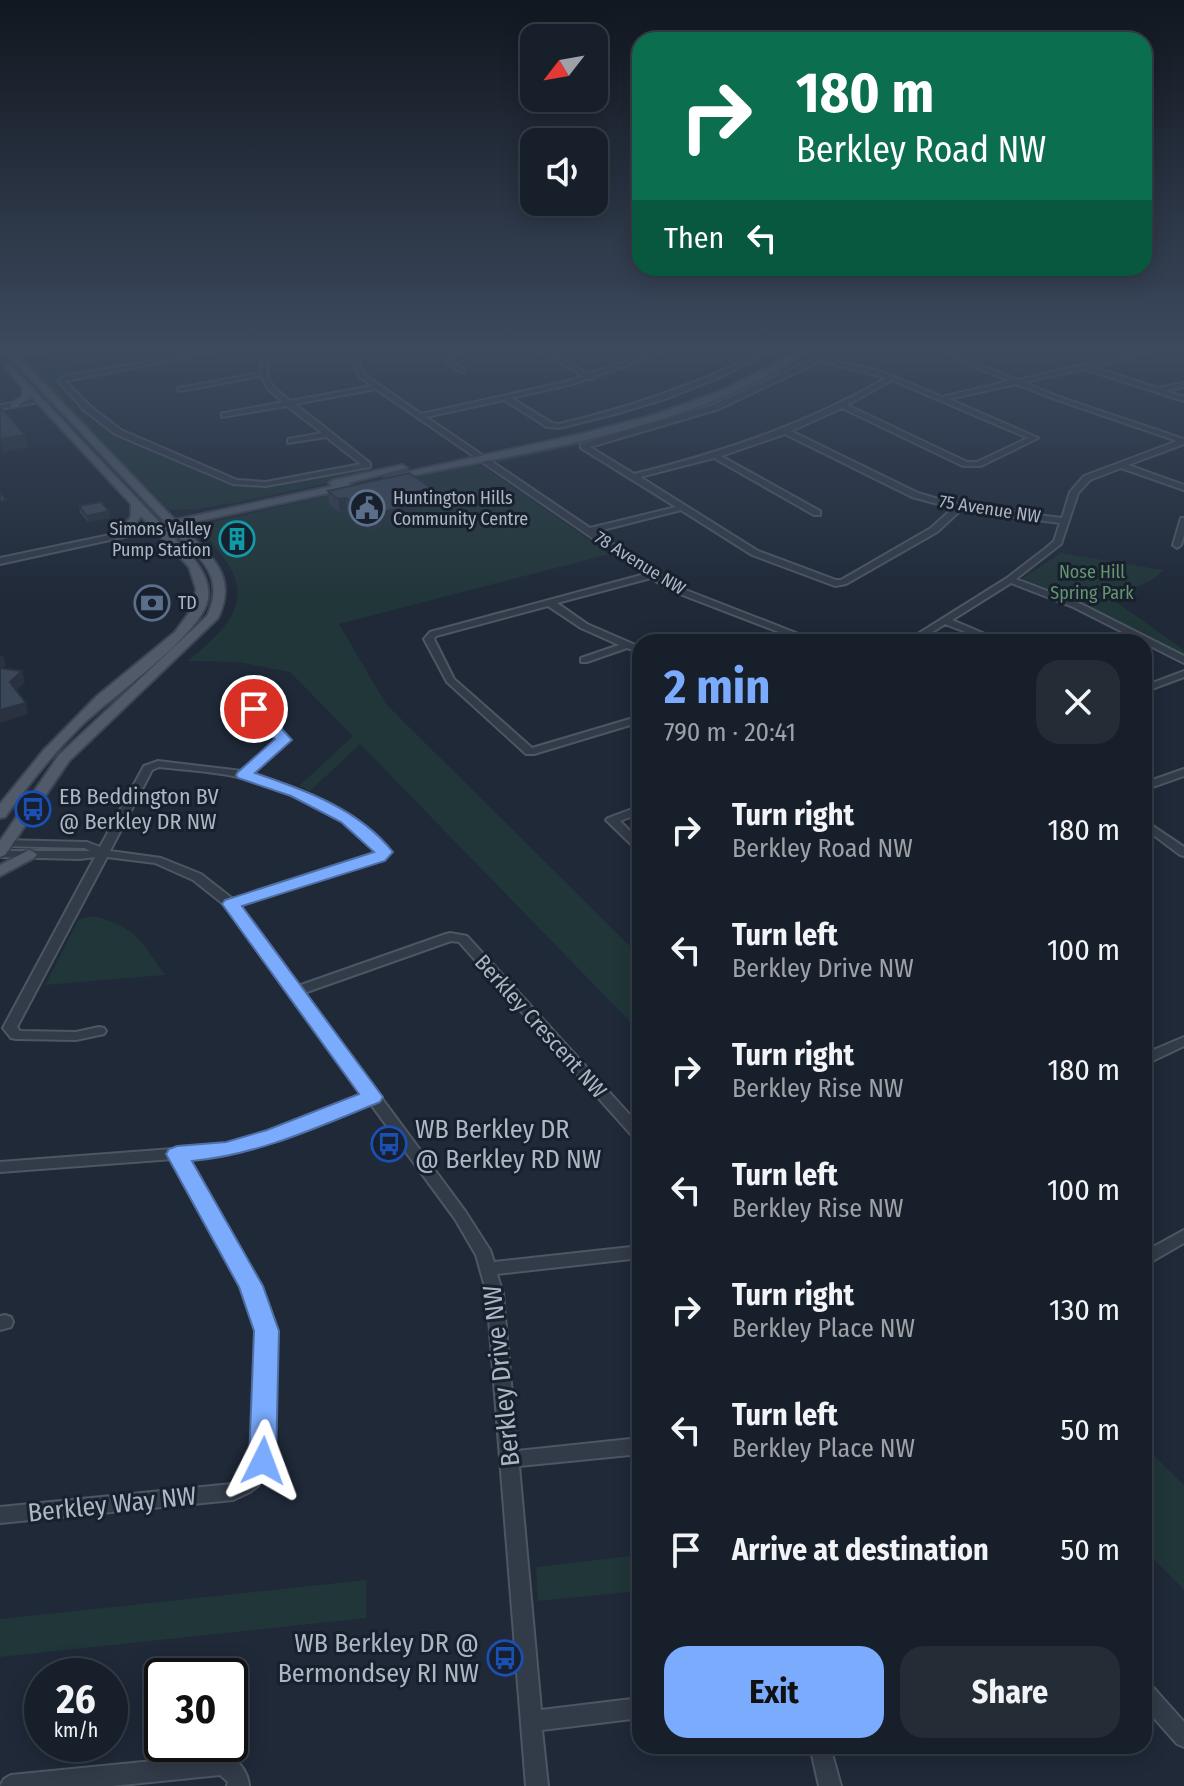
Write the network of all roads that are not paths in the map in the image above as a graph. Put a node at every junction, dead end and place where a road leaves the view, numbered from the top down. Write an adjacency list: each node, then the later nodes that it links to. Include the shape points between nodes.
1 (73, 435): 21 (main road)
2 (85, 435): 27 (main road)
3 (126, 435): 5 (street, via 236,482 266,484 367,465)
4 (321, 435): 14 (street)
5 (330, 435)
6 (448, 435): 16 (street, 78 Avenue NW)
7 (559, 435): 16 (main road)
8 (584, 435): 16 (main road)
9 (620, 435): 19 (street, via 584,446)
10 (777, 435): 17 (street)
11 (794, 435): 22 (street, 75 Avenue NW, via 905,492)
12 (905, 435): 13 (street, via 966,464 978,464 1034,438)
13 (1028, 435)
14 (291, 441)
15 (1184, 441): 18 (street)
16 (477, 455): 25 (main road); 27 (main road); 30 (street, 78 Avenue NW)
17 (716, 456): 19 (street); 24 (street)
18 (1120, 465): 20 (street); 28 (street, via 1079,484)
19 (632, 477): 23 (street)
20 (1184, 488)
21 (136, 502): 27 (main road); 29 (main road, via 135,520)
22 (959, 507): 23 (street, via 934,530 835,583 755,553); 28 (street, 75 Avenue NW)
23 (681, 508): 30 (street)
24 (817, 513)
25 (199, 519): 27 (main road); 31 (main road)
26 (1184, 520): 32 (street)
27 (161, 521): 29 (street); 31 (main road); 33 (street); 54 (main road, via 202,582 202,602 195,615 39,761)
28 (1064, 521): 35 (street, via 1058,542)
29 (127, 528): 33 (street)
30 (589, 531): 34 (street, 78 Avenue NW)
31 (186, 539): 58 (main road, via 219,576 222,598 212,618 64,758)
32 (1177, 545)
33 (0, 558)
34 (652, 575): 36 (street); 38 (street, 78 Avenue NW, via 675,589)
35 (1010, 580): 37 (street); 41 (street)
36 (550, 603): 43 (street); 50 (street, via 429,639 450,680 530,752)
37 (946, 621): 39 (street); 40 (street)
38 (793, 634)
39 (924, 634)
40 (979, 634)
41 (1133, 634)
42 (1152, 644): 46 (street)
43 (627, 645): 44 (street); 45 (street)
44 (632, 647)
45 (584, 660)
46 (1184, 660)
47 (1184, 674): 48 (street)
48 (1152, 686)
49 (229, 698): 52 (street, via 254,709 284,740)
50 (632, 721)
51 (1184, 772): 53 (street)
52 (244, 775): 59 (street, via 158,764 148,768); 63 (street, via 347,819 384,852)
53 (1152, 784)
54 (2, 809)
55 (632, 812): 57 (street, via 612,820)
56 (1152, 829): 60 (street)
57 (632, 839)
58 (1, 848): 59 (street, Berkley Drive NW, via 87,845); 61 (street, Berkley Drive NW)
59 (102, 853): 61 (street, Berkley Drive NW); 63 (street, Berkley Drive NW, via 177,867); 65 (street, via 10,1028 16,1035)
60 (1184, 853)
61 (29, 855): 62 (main road)
62 (0, 871)
63 (231, 904): 64 (street, Berkley Drive NW)
64 (297, 991): 68 (street, Berkley Drive NW); 69 (street, Berkley Crescent NW, via 450,937 463,939)
65 (99, 1031)
66 (1184, 1041): 67 (street)
67 (1152, 1056)
68 (372, 1097): 70 (street, via 275,1136 226,1150); 75 (street, Berkley Drive NW, via 460,1215)
69 (632, 1126)
70 (177, 1154): 71 (street); 78 (street, Berkley Way NW, via 251,1286 266,1331 263,1461 258,1477 233,1492)
71 (0, 1167)
72 (1184, 1236): 74 (street)
73 (632, 1253): 75 (street)
74 (1152, 1255)
75 (490, 1269): 77 (street, Berkley Drive NW)
76 (632, 1447): 77 (street)
77 (510, 1459): 81 (street, Berkley Drive NW)
78 (0, 1515)
79 (1152, 1701): 82 (street)
80 (632, 1709): 81 (street)
81 (533, 1721): 86 (street, Berkley Drive NW)
82 (1184, 1737)
83 (822, 1754): 87 (street)
84 (11, 1786): 85 (street, via 224,1764 238,1778)
85 (238, 1786)
86 (537, 1786)
87 (830, 1786)

